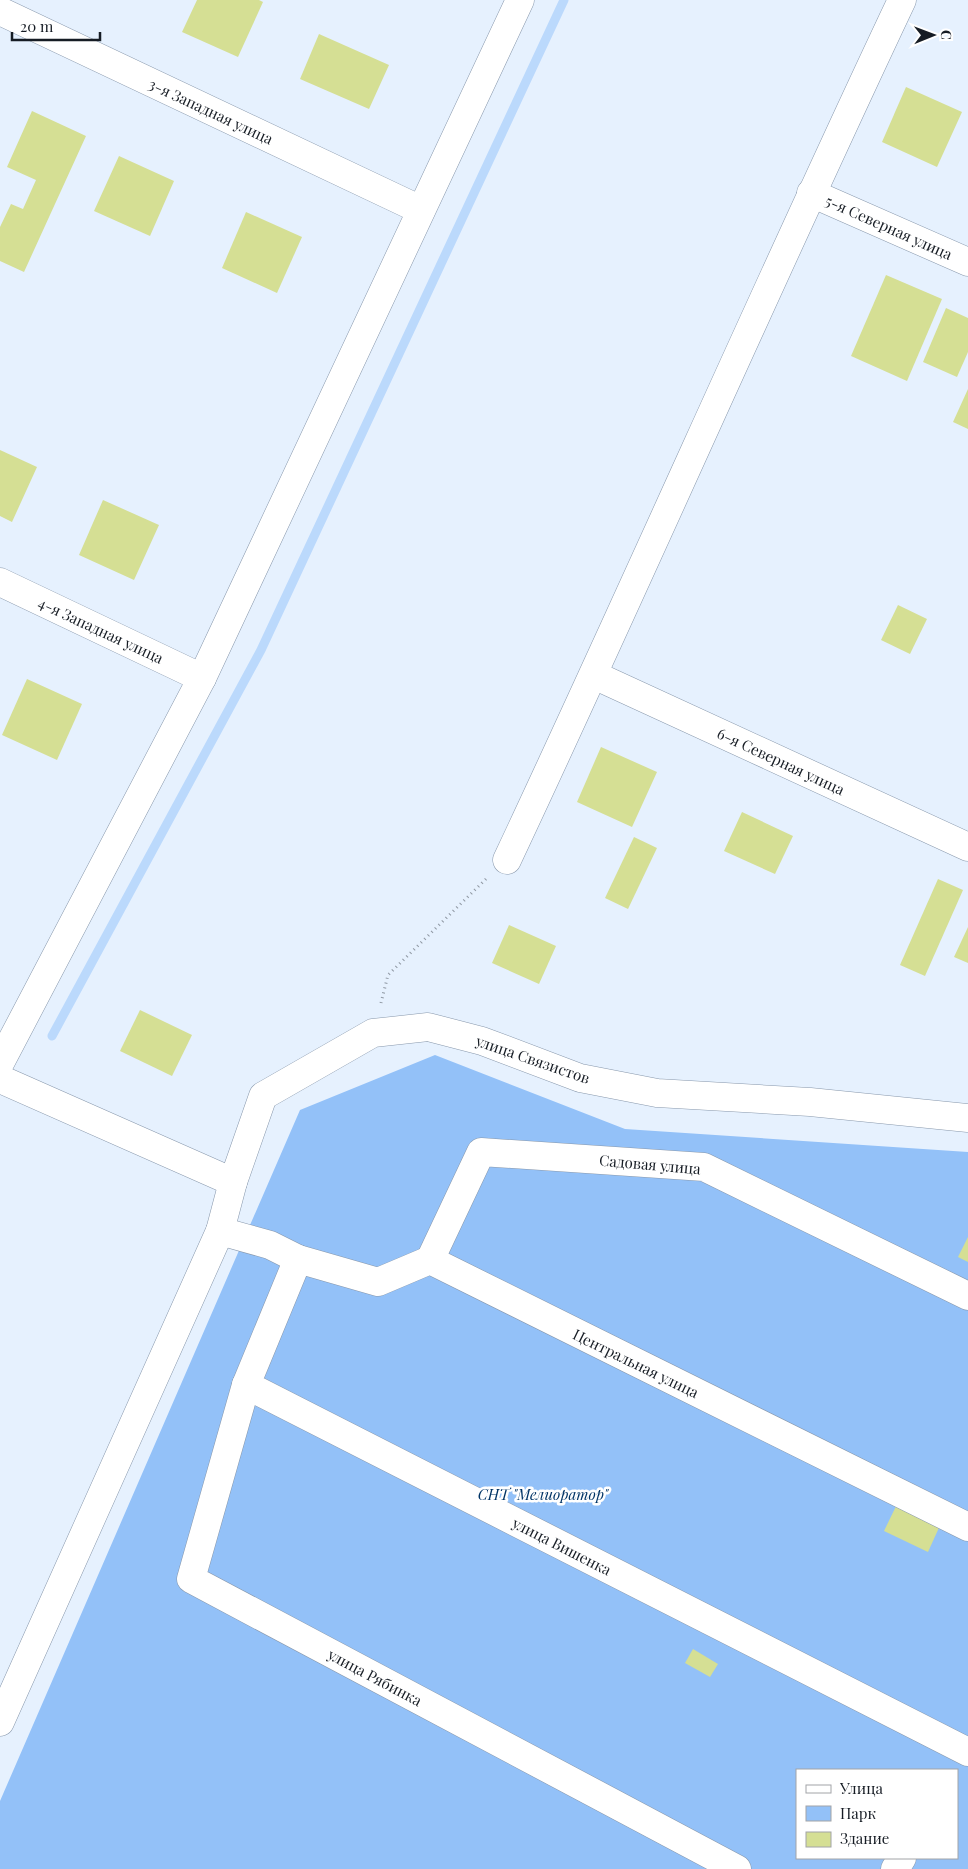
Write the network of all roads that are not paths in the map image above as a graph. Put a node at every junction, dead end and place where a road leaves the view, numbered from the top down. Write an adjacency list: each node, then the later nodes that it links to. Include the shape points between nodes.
1 (520, 0): 5 (street)
2 (902, 0): 4 (street)
3 (0, 11): 5 (street, 3-я Западная улица)
4 (811, 192): 6 (street, 5-я Северная улица); 8 (street)
5 (421, 210): 9 (street)
6 (968, 262)
7 (0, 582): 9 (street, 4-я Западная улица)
8 (594, 675): 10 (street, 6-я Северная улица); 11 (street)
9 (202, 678): 12 (street)
10 (968, 847)
11 (506, 860)
12 (0, 1062)
13 (0, 1079): 15 (street)
14 (968, 1118): 15 (street, улица Связистов, via 810,1102 657,1093 580,1078 482,1041 428,1027 373,1033 263,1096)
15 (233, 1182): 16 (street)
16 (220, 1231): 17 (street, via 270,1246); 22 (street)
17 (298, 1259): 18 (street, via 378,1282); 20 (street)
18 (430, 1260): 19 (street, Садовая улица, via 481,1152 704,1167); 21 (street, Центральная улица)
19 (968, 1296)
20 (246, 1385): 23 (street, улица Вишенка); 24 (street, улица Рябинка, via 191,1579)
21 (968, 1527)
22 (0, 1722)
23 (963, 1758)
24 (737, 1869)

